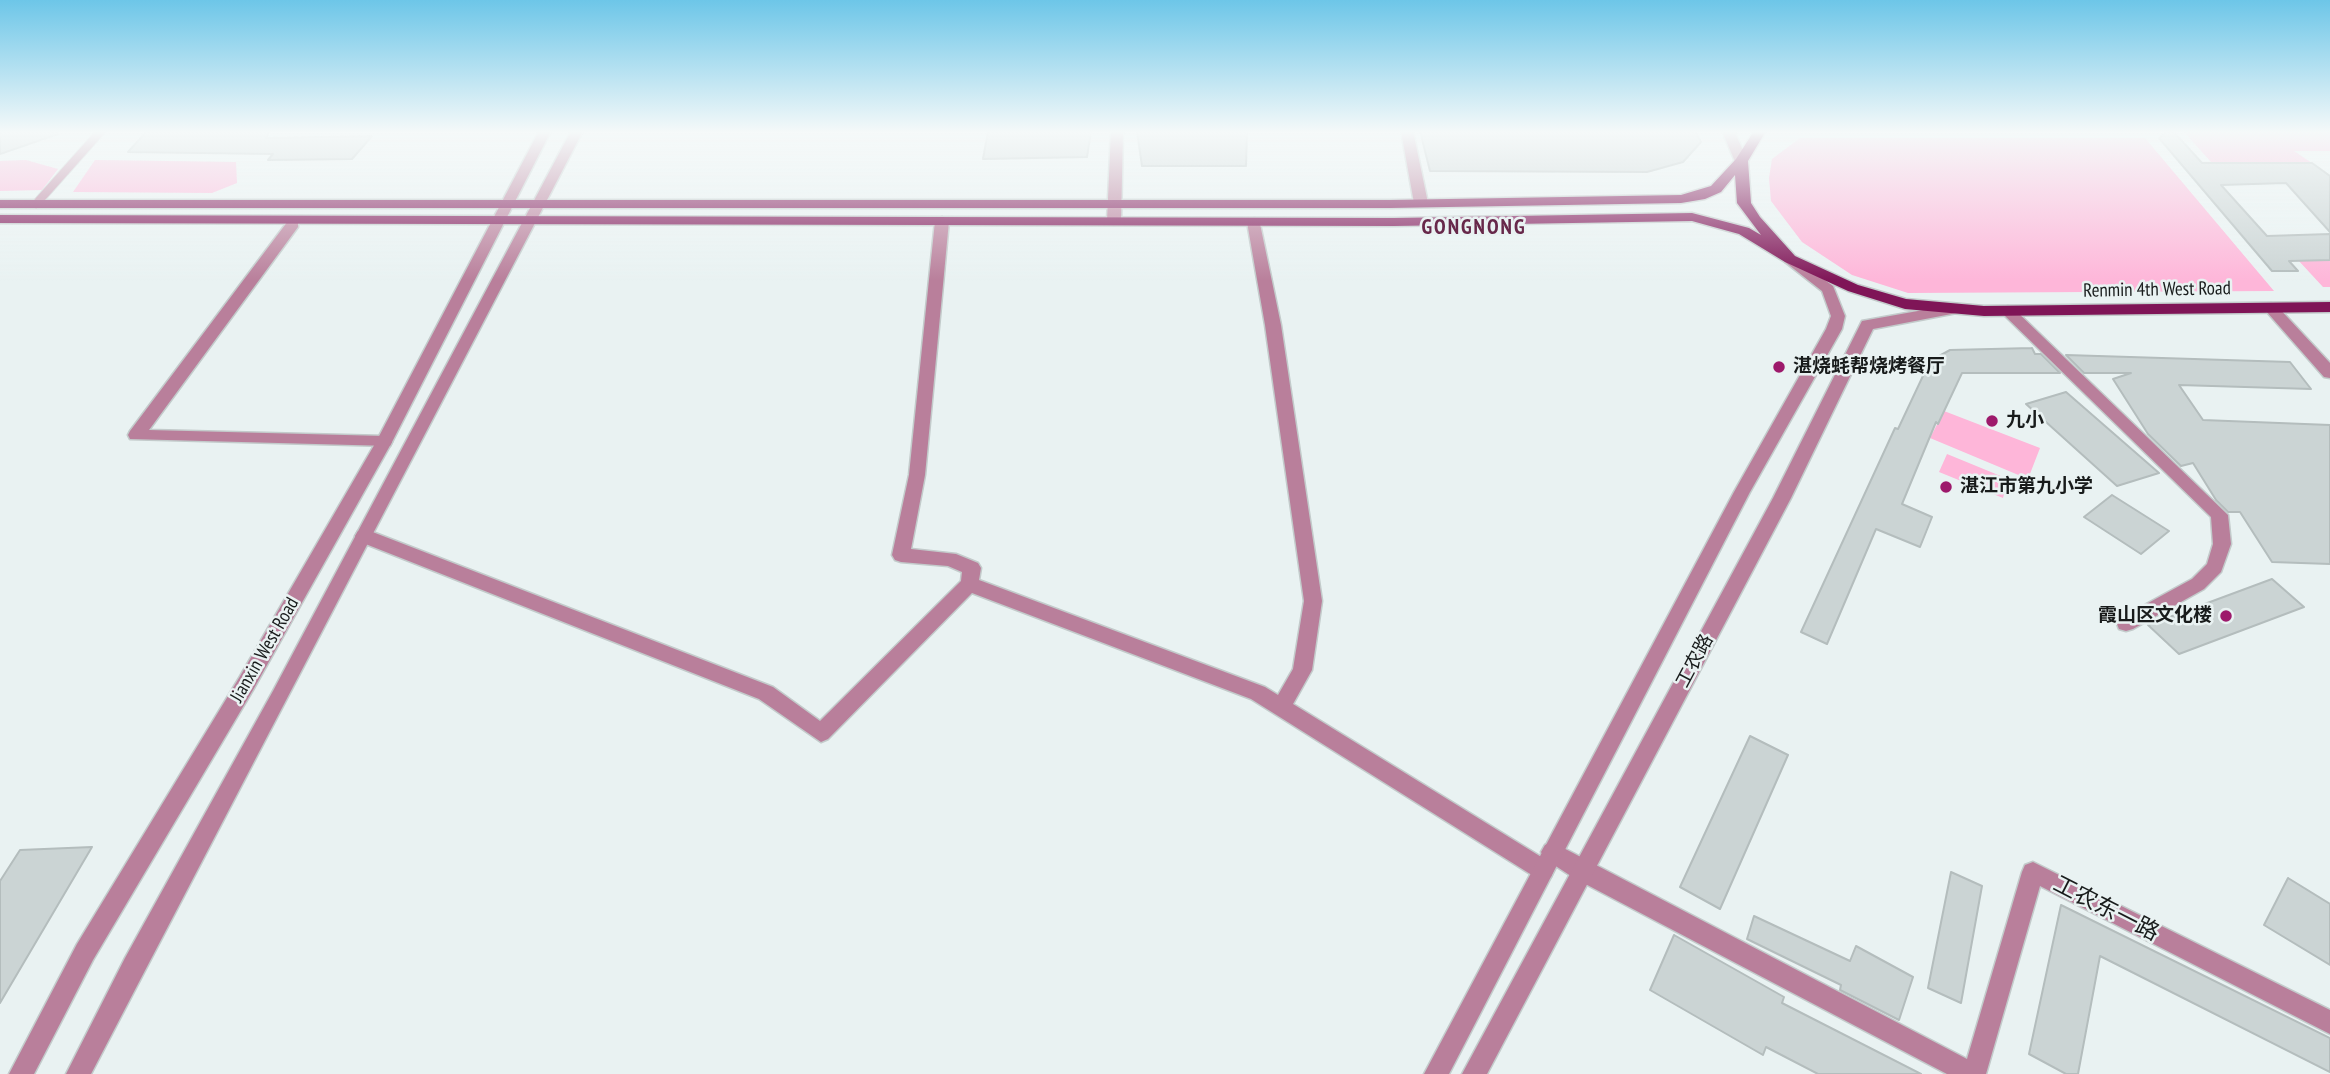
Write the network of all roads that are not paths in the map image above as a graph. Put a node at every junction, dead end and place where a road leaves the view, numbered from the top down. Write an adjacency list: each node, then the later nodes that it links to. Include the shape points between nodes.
1 (56, 181): 10 (lane)
2 (519, 181): 12 (street, Jianxin West Road)
3 (552, 181): 13 (street, Jianxin West Road)
4 (1115, 181): 11 (street)
5 (1417, 181): 8 (street)
6 (1723, 181): 8 (main road, via 1716,189 1681,199)
7 (1742, 181): 19 (main road, via 1744,203)
8 (1421, 203): 11 (main road)
9 (0, 204): 10 (main road)
10 (36, 204): 12 (main road)
11 (1114, 204): 13 (main road); 16 (street)
12 (503, 212): 13 (main road); 14 (main road); 25 (street, Jianxin West Road)
13 (536, 212): 15 (main road, Renmin 4th West Road); 26 (street, Jianxin West Road)
14 (0, 219)
15 (942, 221): 16 (main road, Renmin 4th West Road); 27 (street, via 917,475 901,555 950,559 972,568)
16 (1114, 221): 17 (main road, Renmin 4th West Road)
17 (1254, 222): 19 (main road, Renmin 4th West Road, via 1692,217 1744,231); 29 (street, via 1313,601 1302,670)
18 (293, 224): 25 (street, via 136,435)
19 (1790, 259): 22 (main road, Renmin 4th West Road, via 1905,304); 30 (street, 工农路, via 1828,289 1838,316 1834,329 1741,492)
20 (2330, 307): 21 (main road, Renmin 4th West Road)
21 (2271, 308): 23 (main road, Renmin 4th West Road); 24 (street)
22 (1957, 309): 23 (main road, Renmin 4th West Road); 31 (street, 工农路, via 1867,325 1782,498)
23 (2008, 311): 28 (street, via 2219,515 2222,544 2215,567 2198,584)
24 (2330, 373)
25 (384, 442): 33 (street, Jianxin West Road, via 85,952)
26 (365, 536): 27 (street, via 766,693 821,733); 34 (street, Jianxin West Road)
27 (970, 584): 29 (street, 工农东一路, via 1258,693)
28 (2126, 624)
29 (1281, 707): 30 (street, 工农东一路)
30 (1548, 861): 31 (street, 工农东一路); 35 (street, 工农路)
31 (1582, 871): 36 (street, 工农路); 37 (street, 工农东一路)
32 (2330, 1022): 37 (street, 工农东一路, via 2033,872)
33 (21, 1074)
34 (78, 1074)
35 (1436, 1074)
36 (1474, 1074)
37 (1972, 1074)

